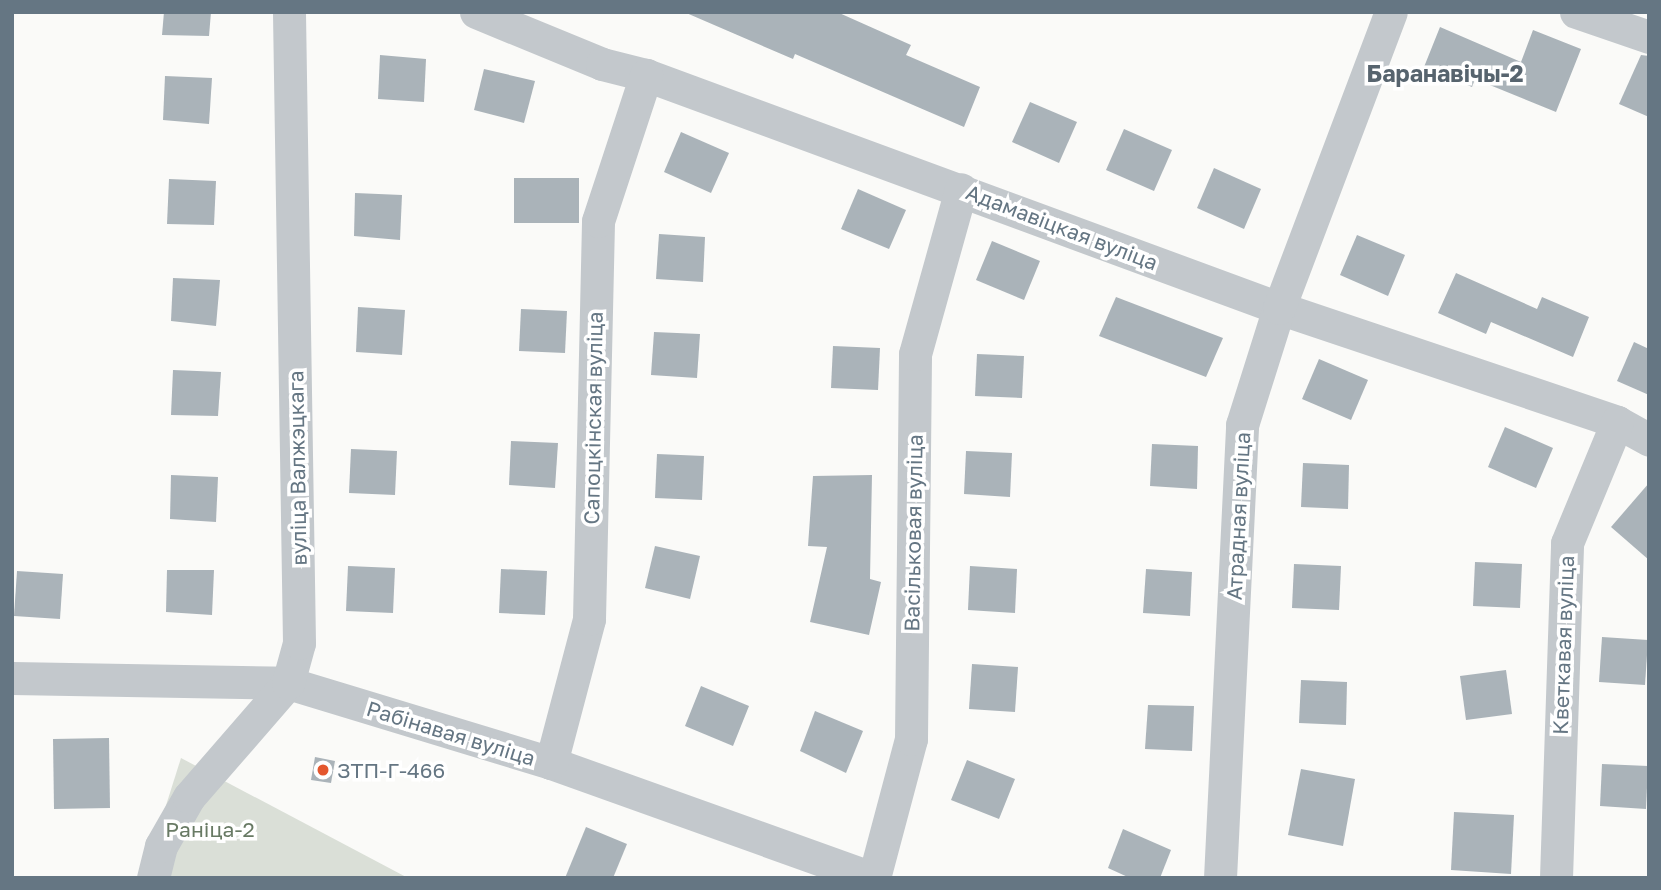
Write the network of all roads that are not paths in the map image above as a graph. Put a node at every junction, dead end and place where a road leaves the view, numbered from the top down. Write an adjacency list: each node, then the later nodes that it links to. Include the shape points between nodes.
1 (289, 12): 12 (street, вуліца Валжэцкага, via 299,643)
2 (476, 12): 6 (street, Адамавіцкая вуліца, via 603,64)
3 (1391, 12): 8 (street, Атрадная вуліца)
4 (1576, 12): 5 (street)
5 (1649, 37)
6 (646, 75): 7 (street, Адамавіцкая вуліца); 13 (street, Сапоцкінская вуліца, via 598,221 589,619)
7 (961, 189): 8 (street, Адамавіцкая вуліца); 15 (street, Васільковая вуліца, via 915,355 911,739)
8 (1279, 308): 9 (street, Адамавіцкая вуліца); 16 (street, Атрадная вуліца, via 1242,425)
9 (1617, 422): 10 (street, Адамавіцкая вуліца); 17 (street, Кветкавая вуліца, via 1567,543)
10 (1649, 440)
11 (12, 678): 12 (street, Рабінавая вуліца)
12 (288, 683): 13 (street, Рабінавая вуліца); 14 (street, вуліца Валжэцкага, via 189,797 161,846)
13 (551, 763): 15 (street, Рабінавая вуліца)
14 (153, 878)
15 (874, 878)
16 (1220, 878)
17 (1556, 878)

